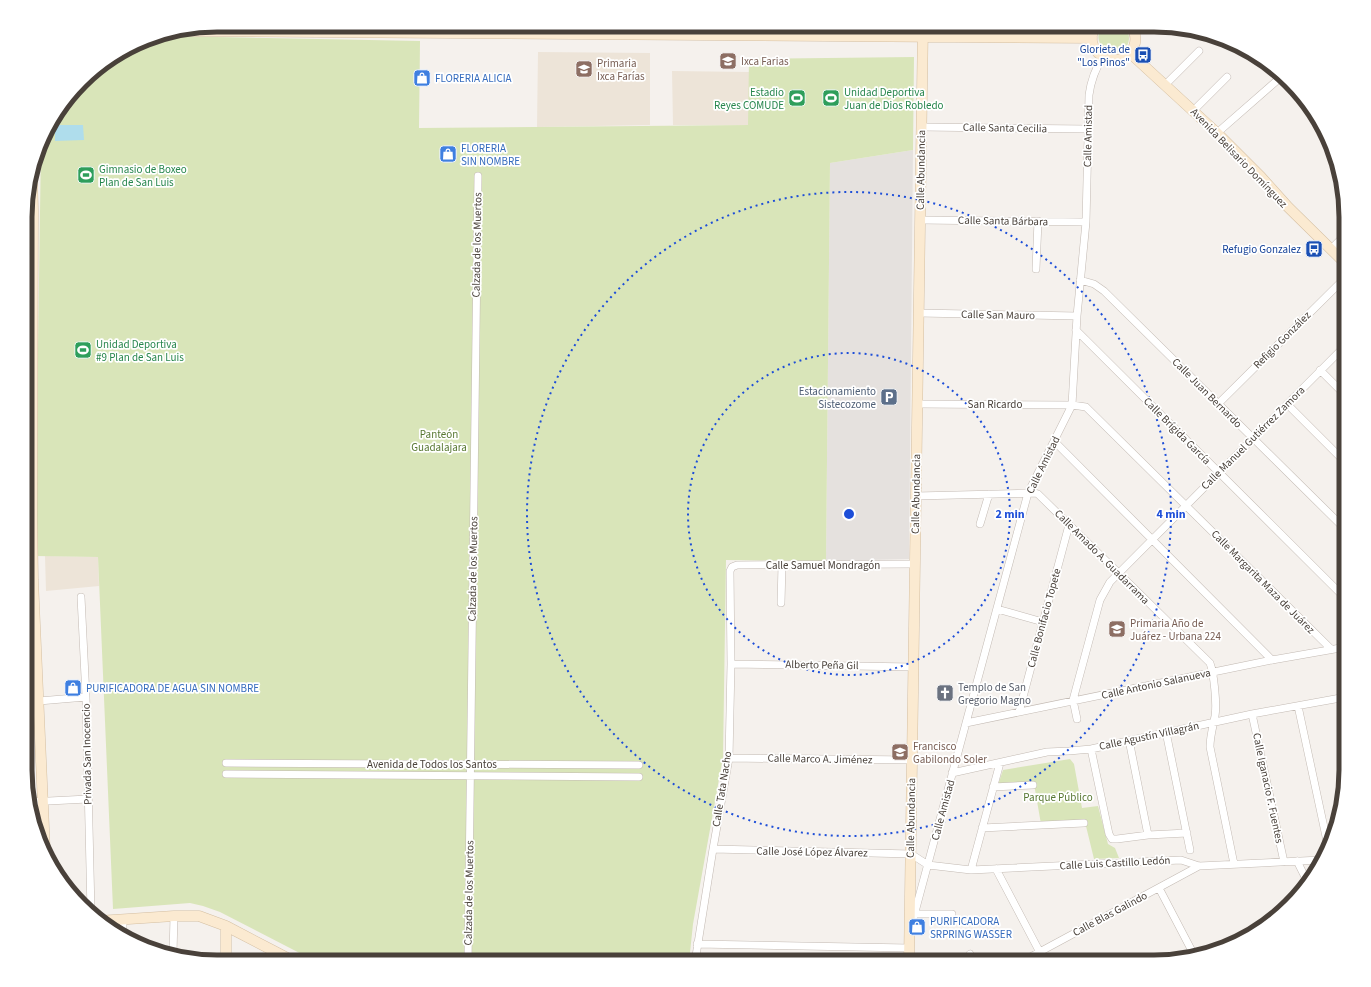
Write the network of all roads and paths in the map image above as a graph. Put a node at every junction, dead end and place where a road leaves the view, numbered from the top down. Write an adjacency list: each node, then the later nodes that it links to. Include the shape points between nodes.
1 (771, 32): 6 (street)
2 (833, 32): 6 (street)
3 (923, 32): 7 (street, Calle Abundancia)
4 (1093, 32): 8 (street)
5 (1135, 32): 10 (street, via 1135,44)
6 (833, 36): 7 (street)
7 (923, 36): 8 (street); 16 (street, Calle Abundancia)
8 (1092, 38): 11 (street, via 1097,52)
9 (1199, 51): 14 (street)
10 (1130, 53): 11 (street, via 1116,60); 14 (street, Avenida Belisario Domínguez)
11 (1103, 57): 17 (street, Calle Amistad, via 1091,79)
12 (1227, 77): 15 (street)
13 (1278, 80): 18 (street, via 1229,121)
14 (1165, 85): 15 (street, Avenida Belisario Domínguez)
15 (1193, 111): 18 (street, Avenida Belisario Domínguez)
16 (922, 127): 17 (street, Calle Santa Cecilia); 20 (street, Calle Abundancia)
17 (1088, 129): 22 (street, Calle Amistad)
18 (1218, 135): 24 (street, Avenida Belisario Domínguez)
19 (478, 176): 85 (street, Calzada de los Muertos)
20 (921, 220): 21 (street, Calle Santa Bárbara); 29 (street, Calle Abundancia)
21 (1038, 221): 22 (street, Calle Santa Bárbara); 26 (street)
22 (1086, 222): 27 (street, Calle Amistad)
23 (1339, 241): 24 (street)
24 (1331, 250): 25 (street, Avenida Belisario Domínguez)
25 (1339, 257)
26 (1036, 269)
27 (1080, 280): 30 (street, Calle Amistad); 36 (street, Calle Juan Bernardo, via 1104,290)
28 (1339, 284): 36 (street, Refigio González)
29 (919, 313): 30 (street, Calle San Mauro); 35 (street, Calle Abundancia)
30 (1077, 316): 31 (street, Calle Amistad)
31 (1076, 330): 38 (street, Calle Amistad); 42 (street, Calle Brígida García)
32 (1339, 352): 33 (street, Calle Manuel Gutiérrez Zamora)
33 (1320, 370): 34 (street); 37 (street, Calle Manuel Gutiérrez Zamora)
34 (1339, 389)
35 (918, 404): 38 (street, San Ricardo); 45 (street, Calle Abundancia)
36 (1218, 404): 39 (street, Calle Juan Bernardo)
37 (1287, 404): 39 (street, Calle Manuel Gutiérrez Zamora); 41 (street)
38 (1072, 405): 40 (street, Calle Amistad); 46 (street, Calle Margarita Maza de Juárez, via 1089,409)
39 (1253, 438): 42 (street, Calle Manuel Gutiérrez Zamora); 47 (street, Calle Juan Bernardo)
40 (1054, 441): 43 (street, Calle Amistad); 50 (street)
41 (1339, 456)
42 (1219, 472): 46 (street, Calle Manuel Gutiérrez Zamora); 55 (street, Calle Brígida García)
43 (1028, 493): 44 (street, Calle Amado A. Guadarrama); 49 (street, Calle Amado A. Guadarrama, via 1041,496); 59 (street, Calle Amistad)
44 (989, 494): 45 (street, Calle Amado A. Guadarrama); 48 (street)
45 (916, 496): 51 (street, Calle Abundancia)
46 (1186, 505): 50 (street, Calle Manuel Gutiérrez Zamora); 62 (street, Calle Margarita Maza de Juárez)
47 (1339, 523)
48 (980, 524)
49 (1070, 525): 54 (street, Calle Amado A. Guadarrama); 60 (street, Calle Bonifacio Topete)
50 (1152, 540): 54 (street, Calle Manuel Gutiérrez Zamora); 63 (street)
51 (915, 564): 52 (street, Calle Samuel Mondragón); 65 (street, Calle Abundancia)
52 (782, 565): 53 (street, Calle Samuel Mondragón); 57 (street)
53 (732, 567): 64 (street, Calle Tata Nacho)
54 (1118, 573): 66 (street, Calle Amado A. Guadarrama, via 1210,663); 69 (street, Calle Manuel Gutiérrez Zamora, via 1100,600)
55 (1339, 592)
56 (81, 596): 67 (street, Privada San Inocencio)
57 (781, 603)
58 (32, 610): 70 (street)
59 (997, 610): 60 (street); 76 (street, Calle Amistad)
60 (1043, 622): 73 (street, Calle Bonifacio Topete)
61 (1339, 648): 62 (street, Calle Antonio Salanueva)
62 (1331, 649): 63 (street, Calle Antonio Salanueva)
63 (1272, 660): 66 (street, Calle Antonio Salanueva)
64 (731, 664): 65 (street, Alberto Peña Gil); 81 (street, Calle Tata Nacho)
65 (914, 667): 82 (street, Calle Abundancia)
66 (1212, 672): 69 (street, Calle Antonio Salanueva); 77 (street, Calle Amado A. Guadarrama, via 1216,704)
67 (86, 697): 70 (street); 93 (street, Privada San Inocencio)
68 (1339, 698): 72 (street, Calle Agustín Villagrán)
69 (1073, 700): 73 (street, Calle Antonio Salanueva); 75 (street, Calle Manuel Gutiérrez Zamora)
70 (38, 701): 71 (street); 94 (street)
71 (32, 702)
72 (1298, 706): 74 (street, Calle Agustín Villagrán); 100 (street)
73 (1019, 712): 76 (street, Calle Antonio Salanueva)
74 (1252, 714): 77 (street, Calle Agustín Villagrán); 107 (street, Calle Iganacio F. Fuentes)
75 (1077, 719)
76 (966, 723): 87 (street, Calle Amistad)
77 (1213, 723): 78 (street, Calle Agustín Villagrán); 108 (street, Calle Amado A. Guadarrama, via 1210,747)
78 (1166, 732): 79 (street, Calle Agustín Villagrán); 98 (street)
79 (1129, 740): 80 (street, Calle Agustín Villagrán); 99 (street)
80 (1091, 748): 84 (street, Calle Agustín Villagrán, via 1047,752); 99 (street, via 1112,839)
81 (729, 758): 82 (street, Calle Marco A. Jiménez); 102 (street, Calle Tata Nacho)
82 (912, 760): 104 (street, Calle Abundancia)
83 (226, 763): 85 (street, Avenida de Todos los Santos)
84 (1000, 763): 87 (street, Calle Agustín Villagrán); 92 (street)
85 (471, 764): 86 (street, Avenida de Todos los Santos); 89 (street, Calzada de los Muertos)
86 (639, 765)
87 (952, 773): 109 (street, Calle Amistad)
88 (226, 774): 89 (street, Avenida de Todos los Santos)
89 (471, 776): 90 (street, Avenida de Todos los Santos); 130 (street, Calzada de los Muertos)
90 (639, 777)
91 (1034, 785): 92 (street)
92 (992, 787): 97 (street)
93 (88, 799): 94 (street); 115 (street, Privada San Inocencio)
94 (43, 801): 95 (street); 101 (street)
95 (35, 802)
96 (1084, 823): 97 (street)
97 (982, 828): 112 (street)
98 (1187, 833): 99 (street); 103 (street)
99 (1148, 836)
100 (1326, 838)
101 (45, 839)
102 (712, 850): 104 (street, Calle José López Álvarez); 123 (street, Calle Tata Nacho)
103 (1190, 850)
104 (911, 854): 109 (street, Calle Luis Castillo Ledón); 116 (street, Calle Abundancia)
105 (1316, 860): 106 (street, Calle Luis Castillo Ledón)
106 (1297, 861): 107 (street, Calle Luis Castillo Ledón); 113 (street)
107 (1284, 862): 108 (street, Calle Luis Castillo Ledón)
108 (1234, 864): 110 (street, Calle Luis Castillo Ledón)
109 (928, 865): 112 (street, Calle Luis Castillo Ledón); 116 (street, Calle Amistad)
110 (1199, 866): 111 (street, Calle Luis Castillo Ledón, via 1181,860); 114 (street, Calle Blas Galindo)
111 (996, 869): 112 (street, Calle Luis Castillo Ledón); 126 (street)
112 (971, 870)
113 (1305, 877)
114 (1159, 888): 126 (street, Calle Blas Galindo); 127 (street)
115 (90, 904)
116 (912, 914): 117 (street); 124 (street, Calle Abundancia)
117 (952, 914)
118 (174, 916): 119 (street); 121 (street, via 199,916); 125 (street)
119 (123, 919): 120 (street); 122 (street)
120 (109, 920)
121 (226, 926): 128 (street); 129 (street)
122 (123, 929)
123 (697, 944): 124 (street); 131 (street, Calle Tata Nacho)
124 (909, 948): 132 (street, Calle Abundancia)
125 (173, 950)
126 (1040, 951): 133 (street, Calle Blas Galindo); 134 (street)
127 (1192, 951)
128 (226, 955)
129 (274, 955)
130 (468, 955)
131 (696, 955)
132 (909, 955)
133 (1033, 955)
134 (1042, 955)

